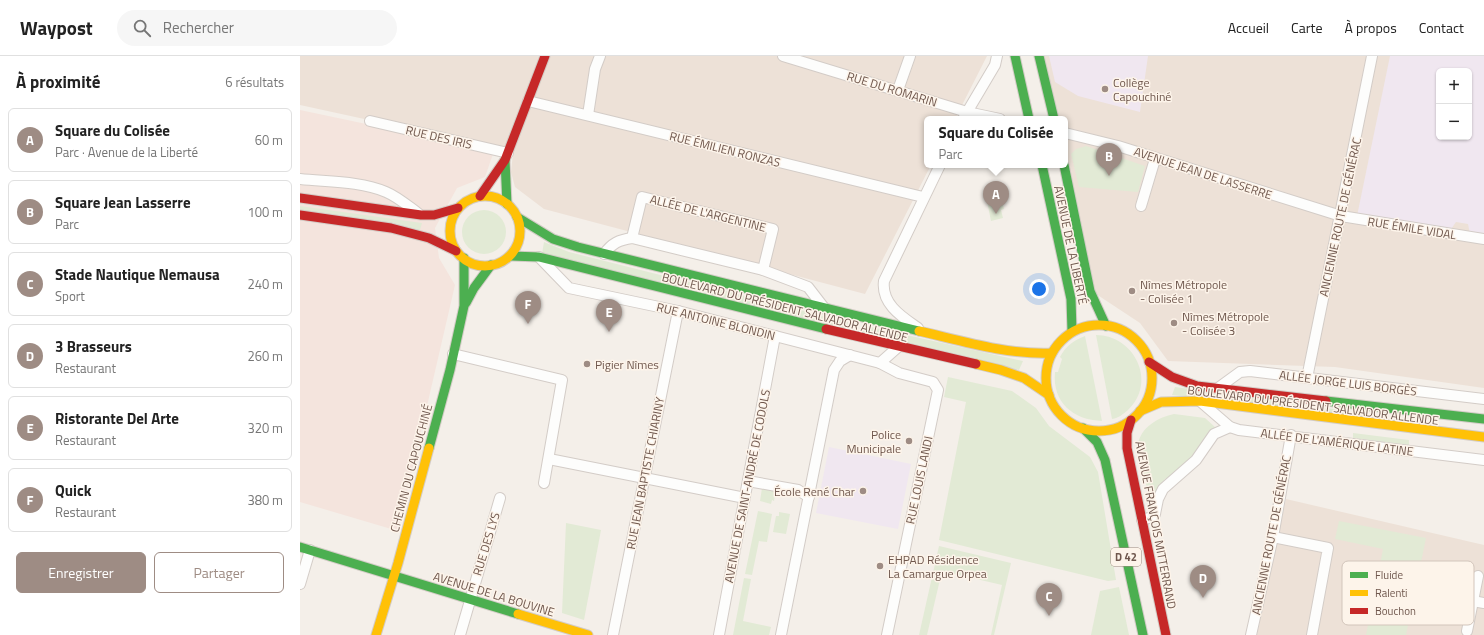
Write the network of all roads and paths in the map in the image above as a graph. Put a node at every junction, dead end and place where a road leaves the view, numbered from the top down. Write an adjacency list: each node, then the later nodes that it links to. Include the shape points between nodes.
1 (545, 56): 10 (main road)
2 (600, 56): 11 (street, via 595,69)
3 (783, 56): 9 (street, RUE DU ROMARIN)
4 (910, 56): 9 (street)
5 (997, 56): 12 (street, via 996,65)
6 (1015, 56): 13 (main road)
7 (1039, 56): 14 (main road)
8 (1372, 56): 31 (street, ANCIENNE ROUTE DE GÉNÉRAC)
9 (898, 90): 12 (street, RUE DU ROMARIN)
10 (528, 101): 11 (street, RUE ÉMILIEN RONZAS); 17 (main road)
11 (588, 115): 24 (street, RUE ÉMILIEN RONZAS)
12 (965, 116)
13 (1028, 116)
14 (1053, 116)
15 (370, 121): 17 (street, RUE DES IRIS)
16 (1068, 134): 18 (street, AVENUE JEAN DE LASSERRE, via 1118,146)
17 (507, 156): 23 (main road); 26 (main road)
18 (1155, 159): 27 (street); 31 (street, AVENUE JEAN DE LASSERRE)
19 (938, 168): 24 (street)
20 (1043, 168): 46 (main road, AVENUE DE LA LIBERTÉ, via 1071,299)
21 (1065, 168): 45 (main road, AVENUE DE LA LIBERTÉ, via 1090,291)
22 (300, 178): 30 (street, via 384,191 399,198)
23 (480, 196): 26 (main road, via 494,197); 28 (main road, via 468,200)
24 (923, 197): 47 (street, via 884,286 894,311)
25 (300, 198): 30 (main road)
26 (507, 204): 32 (main road)
27 (1140, 206)
28 (458, 208): 30 (main road, via 434,215); 35 (main road, via 451,222 451,237)
29 (300, 215): 35 (main road, via 391,228 429,238)
30 (421, 215)
31 (1341, 216): 34 (street, RUE ÉMILE VIDAL); 55 (street, ANCIENNE ROUTE DE GÉNÉRAC)
32 (517, 217): 36 (main road, BOULEVARD DU PRÉSIDENT SALVADOR ALLENDE, via 553,239); 37 (main road, via 520,230 518,244)
33 (632, 238): 36 (street, via 618,240); 41 (street); 41 (street, ALLÉE DE L'ARGENTINE, via 642,197 758,225 773,229)
34 (1484, 240)
35 (456, 251): 39 (main road)
36 (604, 254): 43 (main road, BOULEVARD DU PRÉSIDENT SALVADOR ALLENDE)
37 (511, 256): 38 (main road, BOULEVARD DU PRÉSIDENT SALVADOR ALLENDE); 40 (main road)
38 (539, 257): 44 (street, RUE ANTOINE BLONDIN, via 569,288); 49 (main road, BOULEVARD DU PRÉSIDENT SALVADOR ALLENDE)
39 (464, 258): 40 (main road, via 476,264); 42 (main road, CHEMIN DU CAPOUCHINÉ)
40 (491, 265): 42 (main road, CHEMIN DU CAPOUCHINÉ)
41 (762, 270): 43 (street, via 808,287)
42 (464, 306): 51 (main road, CHEMIN DU CAPOUCHINÉ)
43 (825, 309): 47 (main road, BOULEVARD DU PRÉSIDENT SALVADOR ALLENDE)
44 (678, 311): 48 (street, RUE ANTOINE BLONDIN); 69 (street, RUE JEAN BAPTISTE CHIARINY)
45 (1106, 326): 46 (main road, via 1087,326); 53 (main road, via 1130,336 1142,347)
46 (1072, 331): 50 (main road)
47 (924, 332): 50 (main road, BOULEVARD DU PRÉSIDENT SALVADOR ALLENDE, via 1002,350 1031,354)
48 (775, 336): 52 (street, RUE ANTOINE BLONDIN); 70 (street, AVENUE DE SAINT-ANDRÉ DE CODOLS)
49 (898, 347): 54 (street); 57 (main road, BOULEVARD DU PRÉSIDENT SALVADOR ALLENDE, via 1001,370 1024,378)
50 (1052, 353): 57 (main road, via 1046,372)
51 (454, 354): 67 (street, via 562,380); 79 (main road, CHEMIN DU CAPOUCHINÉ)
52 (850, 355): 54 (street, RUE ANTOINE BLONDIN); 72 (street, via 834,370)
53 (1149, 362): 56 (main road, BOULEVARD DU PRÉSIDENT SALVADOR ALLENDE, via 1159,371 1182,382); 60 (main road, via 1150,387)
54 (880, 363): 94 (street, RUE LOUIS LANDI, via 899,373 933,382 938,390)
55 (1307, 378): 56 (street, ALLÉE JORGE LUIS BORGÈS, via 1243,371); 58 (street, ALLÉE JORGE LUIS BORGÈS)
56 (1218, 388): 61 (main road, BOULEVARD DU PRÉSIDENT SALVADOR ALLENDE)
57 (1049, 395): 64 (main road, via 1060,414)
58 (1484, 399)
59 (1200, 401): 60 (main road, BOULEVARD DU PRÉSIDENT SALVADOR ALLENDE, via 1161,402); 63 (street, ALLÉE DE L'AMÉRIQUE LATINE); 66 (main road, BOULEVARD DU PRÉSIDENT SALVADOR ALLENDE)
60 (1140, 411): 62 (main road)
61 (1484, 419)
62 (1131, 420): 64 (main road, via 1108,430); 75 (main road, AVENUE FRANÇOIS MITTERRAND / D 42, via 1127,433 1127,448)
63 (1230, 427): 65 (street, ALLÉE DE L'AMÉRIQUE LATINE); 75 (street, via 1214,434 1196,460 1163,489 1155,514)
64 (1083, 428): 95 (main road, D 42, via 1092,434 1106,460)
65 (1291, 435): 68 (street, ALLÉE DE L'AMÉRIQUE LATINE); 76 (street, ANCIENNE ROUTE DE GÉNÉRAC)
66 (1484, 437)
67 (549, 459): 69 (street); 71 (street)
68 (1484, 460)
69 (644, 478): 74 (street); 91 (street, RUE JEAN BAPTISTE CHIARINY)
70 (748, 481): 72 (street, via 798,490); 74 (street, AVENUE DE SAINT-ANDRÉ DE CODOLS)
71 (544, 483)
72 (809, 497): 93 (street)
73 (500, 498): 83 (street, RUE DES LYS)
74 (745, 498): 92 (street, AVENUE DE SAINT-ANDRÉ DE CODOLS)
75 (1142, 520): 96 (main road, AVENUE FRANÇOIS MITTERRAND / D 42)
76 (1272, 537): 97 (street, ANCIENNE ROUTE DE GÉNÉRAC); 98 (street, via 1328,548)
77 (300, 547): 78 (main road, AVENUE DE LA BOUVINE)
78 (310, 550): 79 (main road, AVENUE DE LA BOUVINE); 81 (street)
79 (394, 576): 83 (main road, AVENUE DE LA BOUVINE); 88 (main road, CHEMIN DU CAPOUCHINÉ)
80 (1478, 576): 82 (street)
81 (300, 584)
82 (1474, 596)
83 (470, 599): 89 (street, RUE DES LYS); 90 (main road, AVENUE DE LA BOUVINE)
84 (1474, 601): 85 (street)
85 (1484, 603)
86 (1468, 625): 87 (street)
87 (1467, 631)
88 (376, 635)
89 (460, 635)
90 (588, 635)
91 (613, 635)
92 (719, 635)
93 (781, 635)
94 (887, 635)
95 (1143, 635)
96 (1166, 635)
97 (1251, 635)
98 (1312, 635)

